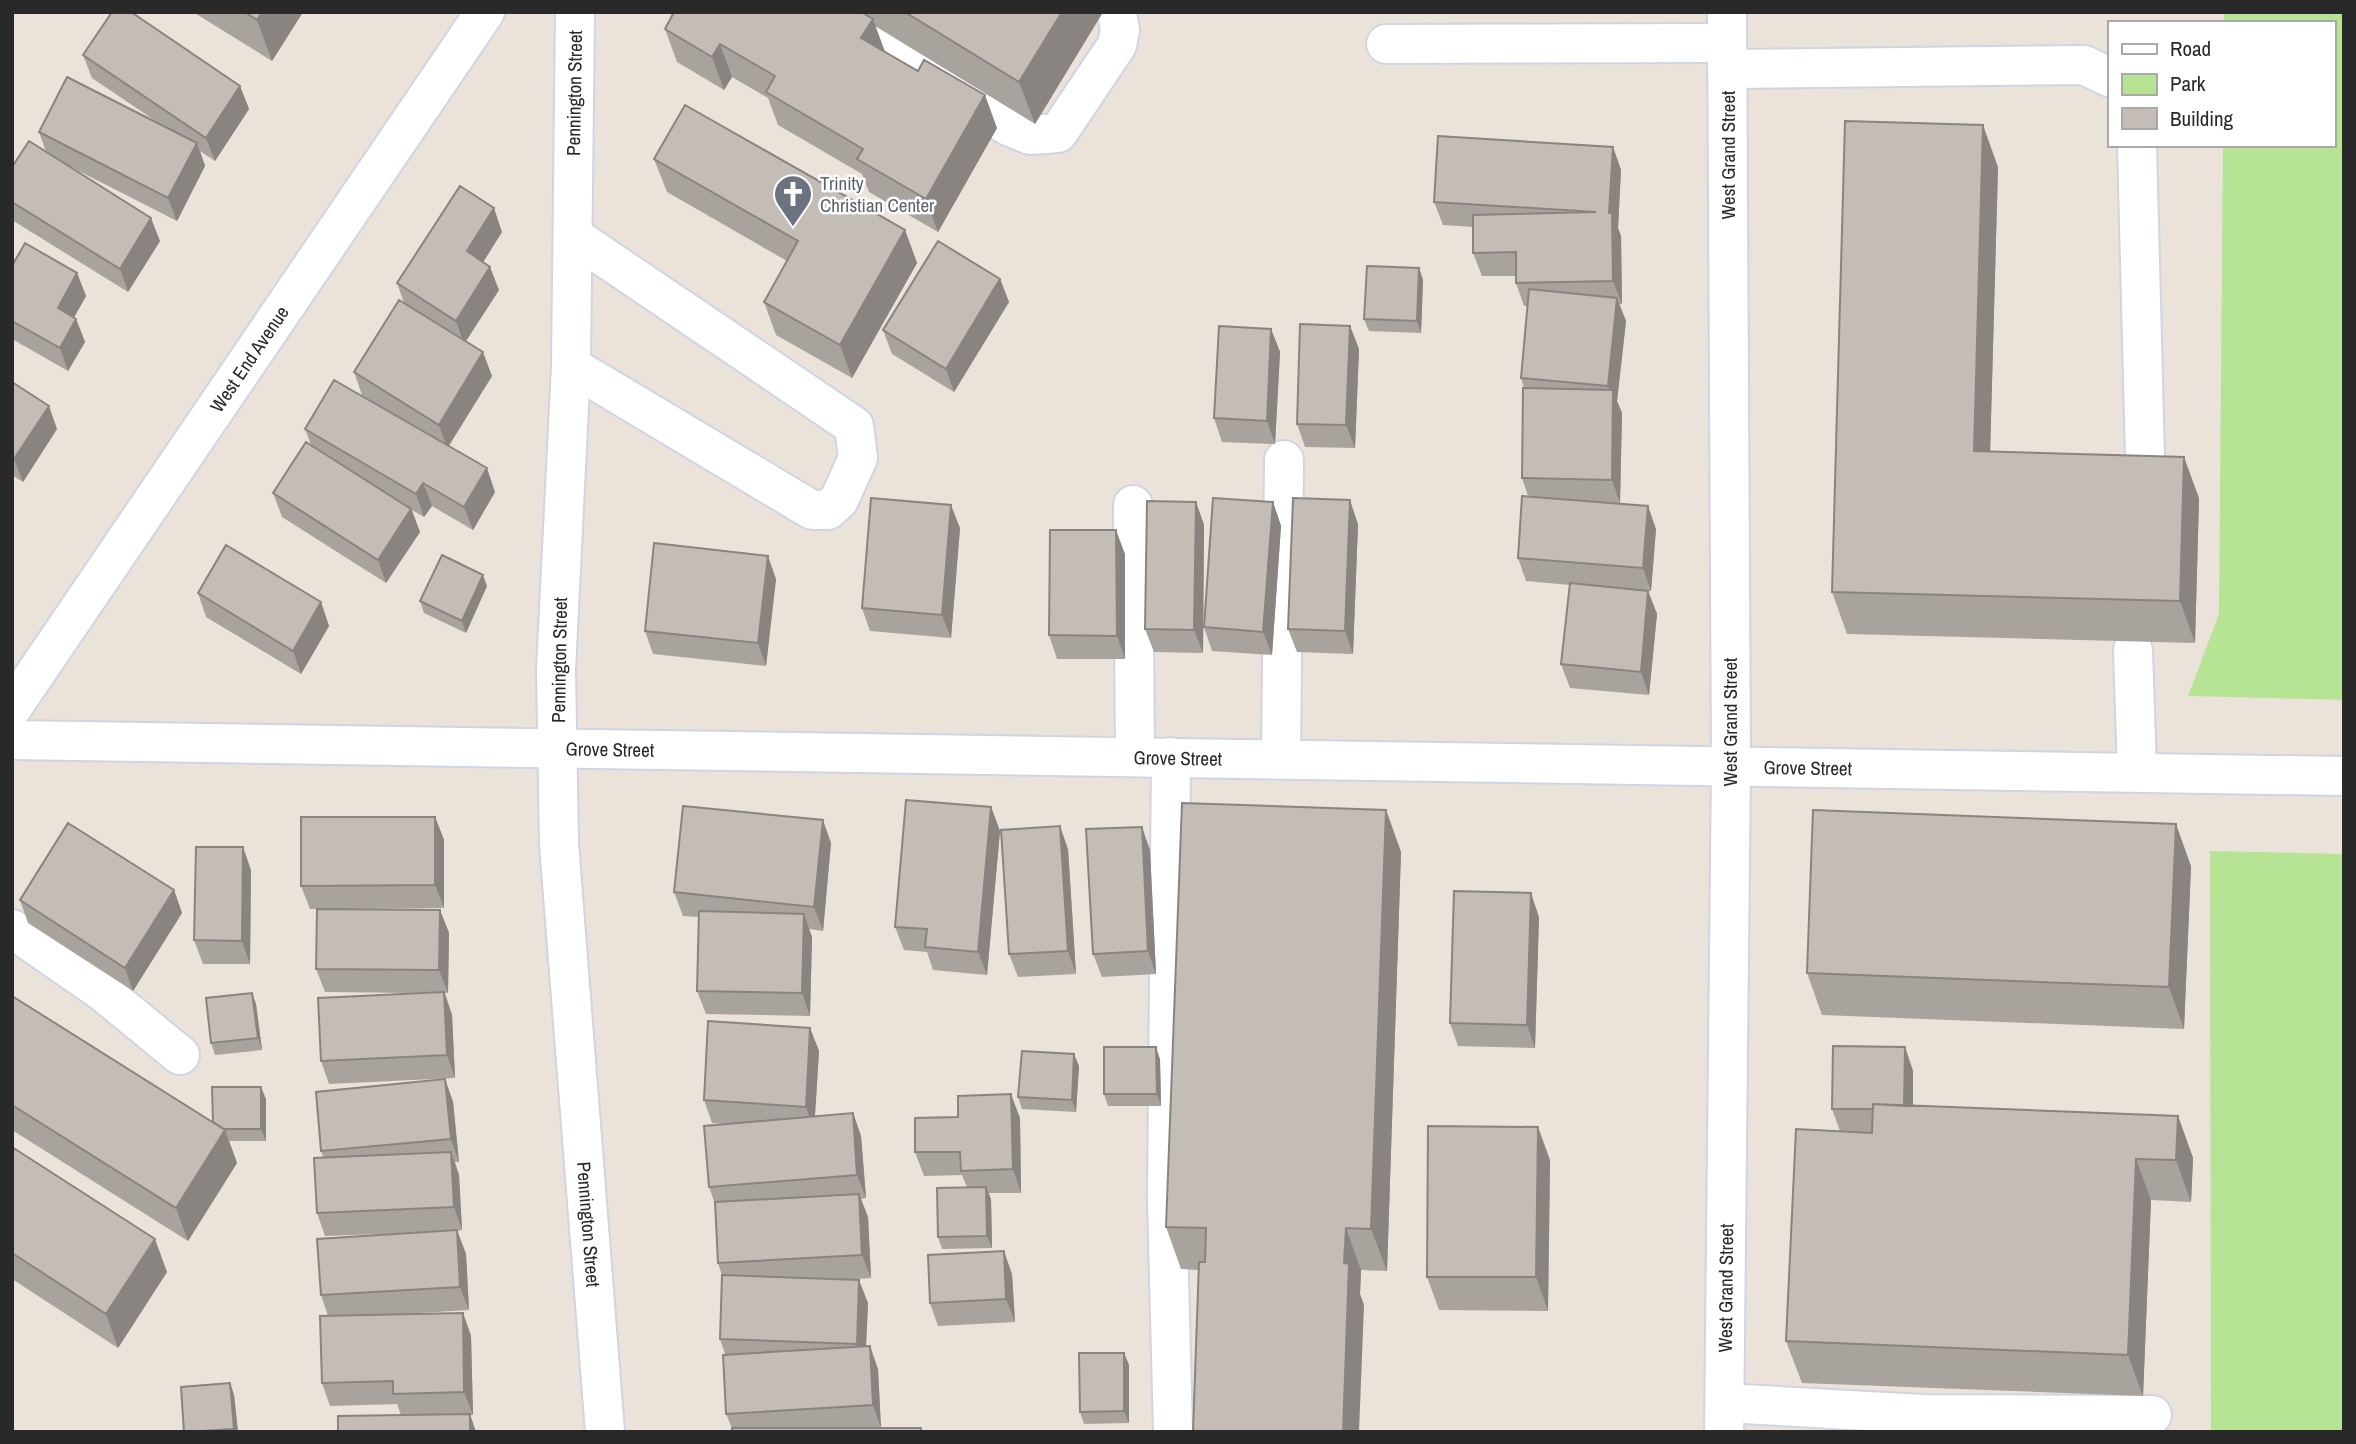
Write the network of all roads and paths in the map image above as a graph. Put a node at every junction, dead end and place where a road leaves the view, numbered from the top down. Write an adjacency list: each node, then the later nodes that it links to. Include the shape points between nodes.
1 (485, 12): 15 (street, West End Avenue)
2 (575, 12): 9 (street, Pennington Street)
3 (835, 12): 4 (street, via 1008,126 1030,135 1058,133 1117,45)
4 (1117, 12)
5 (1727, 41): 6 (street); 7 (street, via 2084,65); 20 (street, West Grand Street)
6 (1386, 44)
7 (2108, 77)
8 (2137, 147): 11 (street)
9 (573, 236): 10 (street, Pennington Street); 10 (street, via 854,426 858,458 838,500 828,510 812,510)
10 (571, 366): 17 (street, Pennington Street, via 556,670)
11 (2144, 458)
12 (1284, 460): 19 (street)
13 (1133, 505): 18 (street)
14 (2133, 650): 21 (street)
15 (12, 708)
16 (12, 740): 17 (street, Grove Street)
17 (559, 750): 18 (street, Grove Street); 27 (street, Pennington Street, via 559,844)
18 (1153, 757): 19 (street, Grove Street); 28 (street)
19 (1281, 759): 20 (street, Grove Street)
20 (1731, 765): 21 (street, Grove Street); 26 (street, West Grand Street)
21 (2137, 772): 22 (street, Grove Street)
22 (2344, 776)
23 (12, 929): 24 (street, via 103,992)
24 (180, 1055)
25 (2152, 1415): 26 (street)
26 (1724, 1417)
27 (605, 1432)
28 (1173, 1432)

